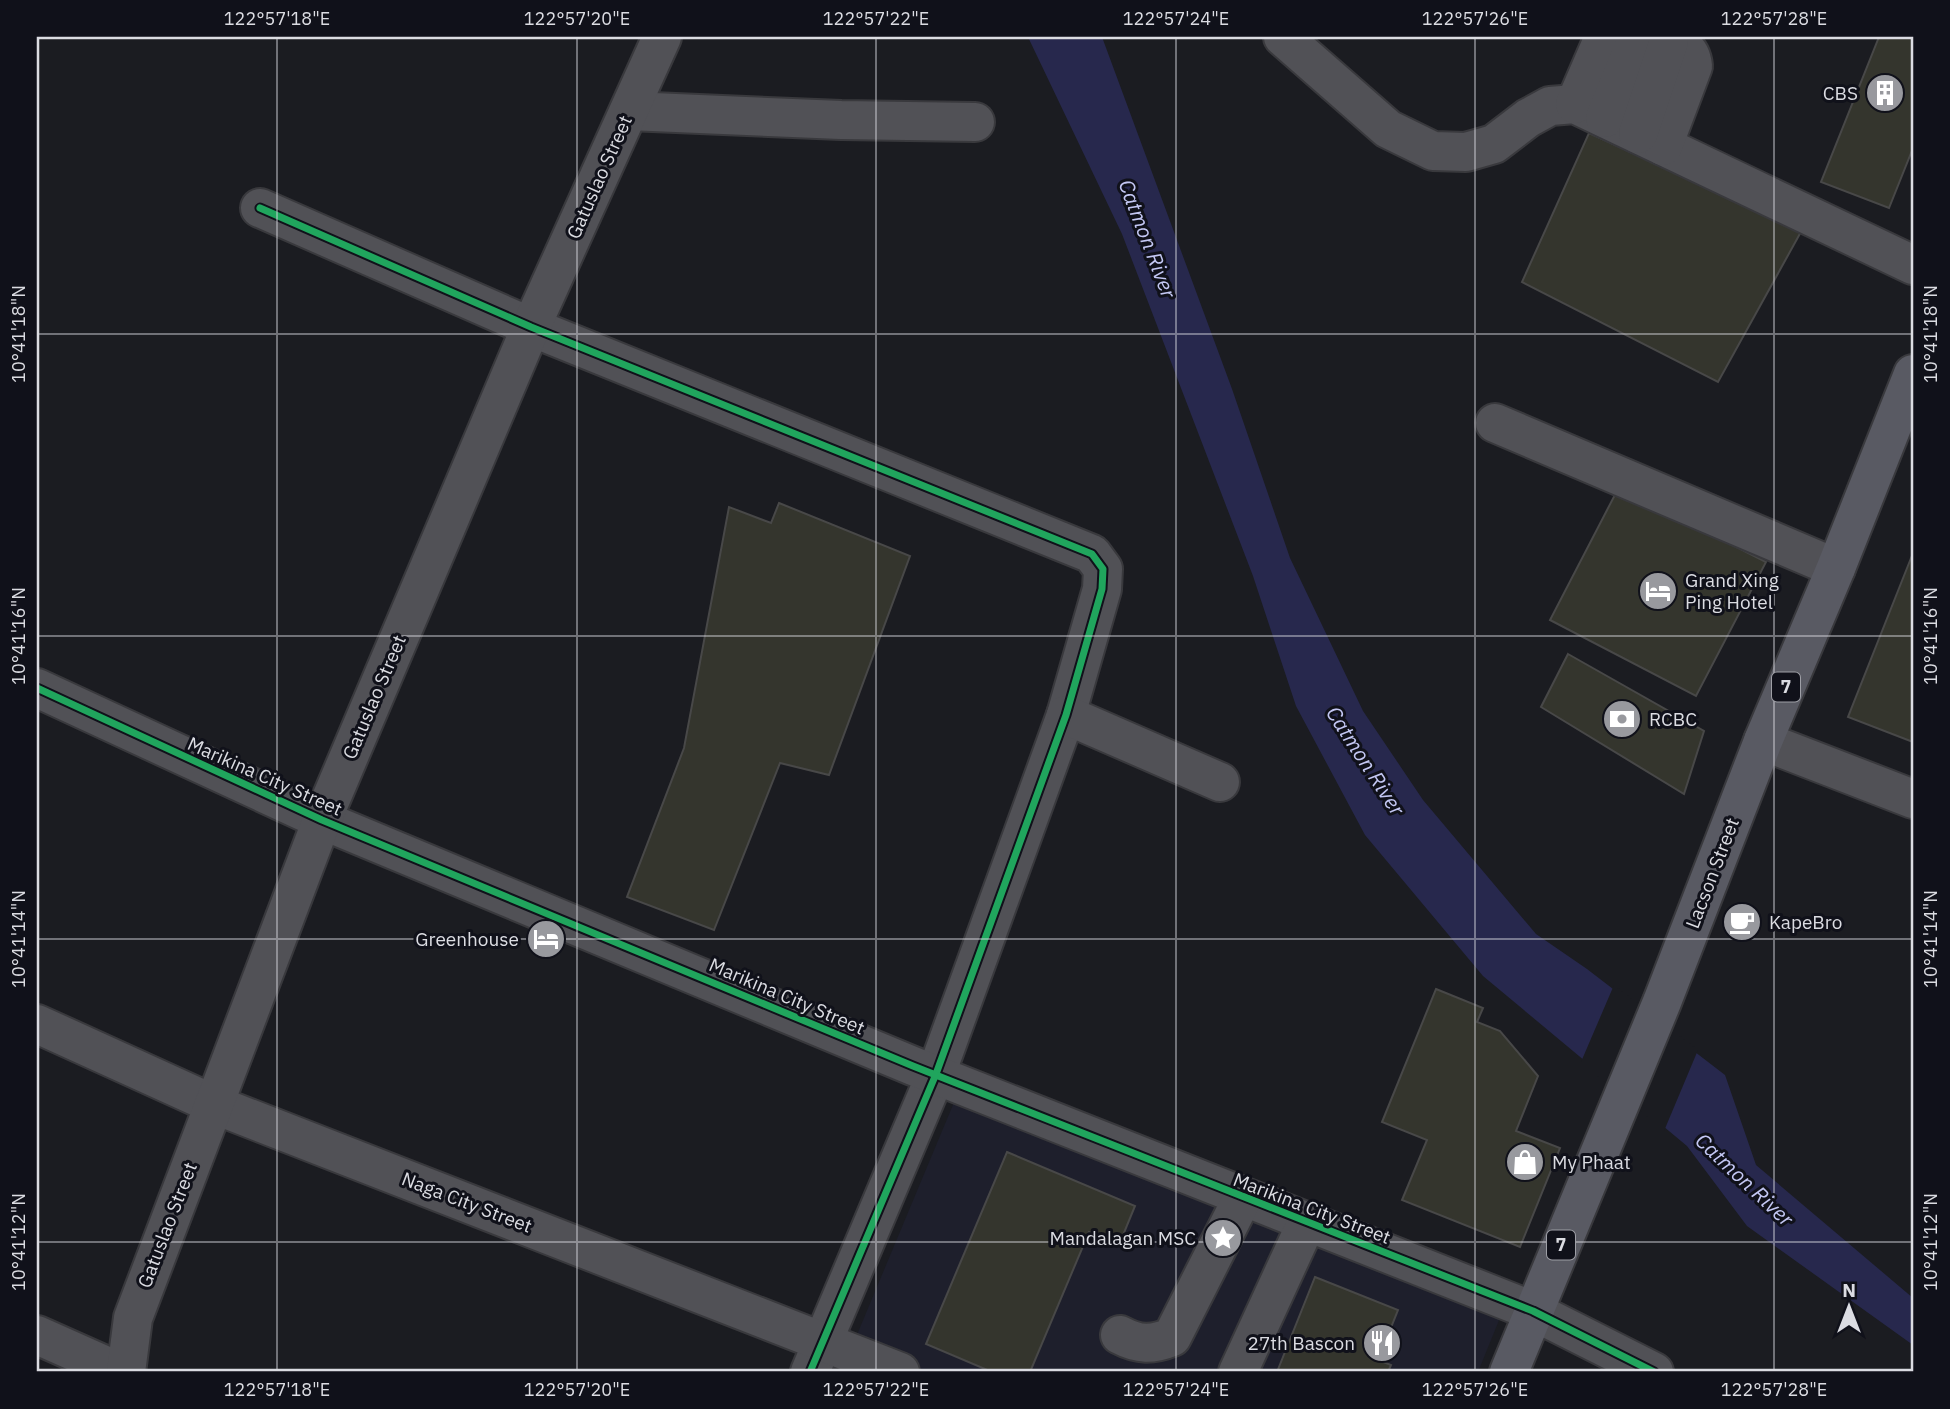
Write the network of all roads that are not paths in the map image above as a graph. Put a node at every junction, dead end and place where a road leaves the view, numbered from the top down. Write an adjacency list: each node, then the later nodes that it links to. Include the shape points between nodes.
1 (1283, 37): 7 (street, via 1388,130 1433,151 1466,152 1494,144 1550,106)
2 (1604, 37): 7 (street)
3 (1655, 38): 7 (street); 7 (street, via 1686,47 1693,66)
4 (649, 44): 5 (street, Gatuslao Street)
5 (629, 111): 6 (street); 10 (street, Gatuslao Street)
6 (975, 122)
7 (1620, 125): 9 (street)
8 (260, 208): 10 (street)
9 (1913, 265)
10 (531, 327): 15 (street, via 1092,554 1103,569 1102,589); 19 (street, Gatuslao Street)
11 (1913, 374): 13 (main road, Lacson Street / 7)
12 (1495, 423): 13 (street)
13 (1836, 568): 16 (main road, Lacson Street / 7)
14 (37, 688): 19 (street, Marikina City Street)
15 (1066, 715): 17 (street); 21 (street)
16 (1763, 741): 18 (street); 25 (main road, Lacson Street / 7, via 1662,1002)
17 (1220, 782)
18 (1913, 799)
19 (322, 820): 21 (street, Marikina City Street); 22 (street, Gatuslao Street)
20 (37, 1024): 22 (street, Naga City Street)
21 (936, 1074): 23 (street, Marikina City Street); 28 (street)
22 (213, 1104): 28 (street, Naga City Street); 30 (street, Gatuslao Street, via 132,1318)
23 (1242, 1197): 24 (street, Marikina City Street); 27 (street, via 1172,1337 1153,1344)
24 (1307, 1222): 25 (street, Marikina City Street); 32 (street)
25 (1533, 1311): 33 (main road, Lacson Street / 7); 34 (street, Marikina City Street)
26 (37, 1335): 29 (street)
27 (1120, 1335)
28 (817, 1356): 31 (street, Naga City Street)
29 (120, 1372)
30 (126, 1372)
31 (900, 1372)
32 (1238, 1372)
33 (1509, 1372)
34 (1654, 1372)

